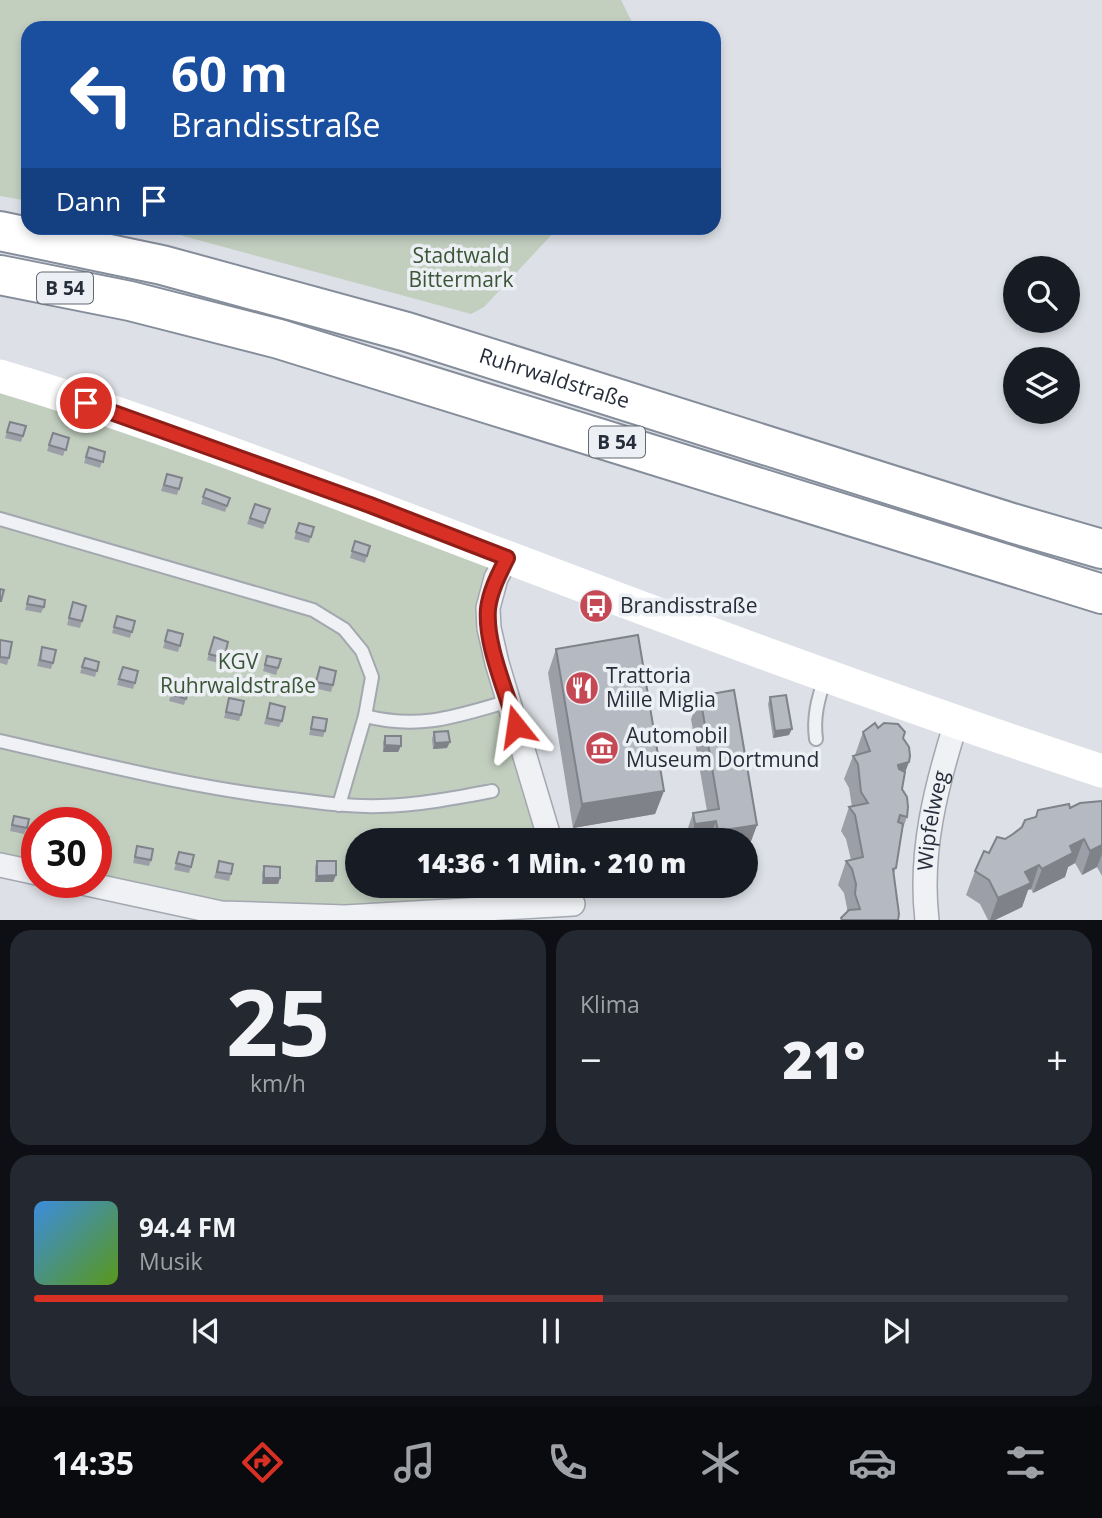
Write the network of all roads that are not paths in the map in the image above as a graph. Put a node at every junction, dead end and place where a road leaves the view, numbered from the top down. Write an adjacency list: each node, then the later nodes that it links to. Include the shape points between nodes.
1 (0, 231): 5 (highway, Ruhrwaldstraße / B 54, via 162,265 407,332)
2 (0, 275): 7 (highway, B 54, via 130,300 279,339)
3 (0, 376): 6 (street, via 62,394)
4 (0, 519): 10 (lane, via 313,610 344,629 362,651 372,677)
5 (1102, 549)
6 (507, 558): 8 (street); 9 (street, via 488,608)
7 (1102, 594)
8 (826, 675): 11 (street); 12 (lane, via 816,705)
9 (509, 701): 10 (lane, via 414,723); 17 (street)
10 (365, 716): 16 (lane)
11 (956, 723): 14 (street); 22 (street, Wipfelweg, via 930,826)
12 (816, 739)
13 (0, 741): 16 (lane, via 251,795)
14 (1102, 771)
15 (492, 791): 16 (lane, via 434,803)
16 (340, 805)
17 (546, 828)
18 (0, 865): 19 (street)
19 (21, 870)
20 (112, 889): 21 (street, via 221,913 345,917)
21 (573, 903)
22 (926, 919)

